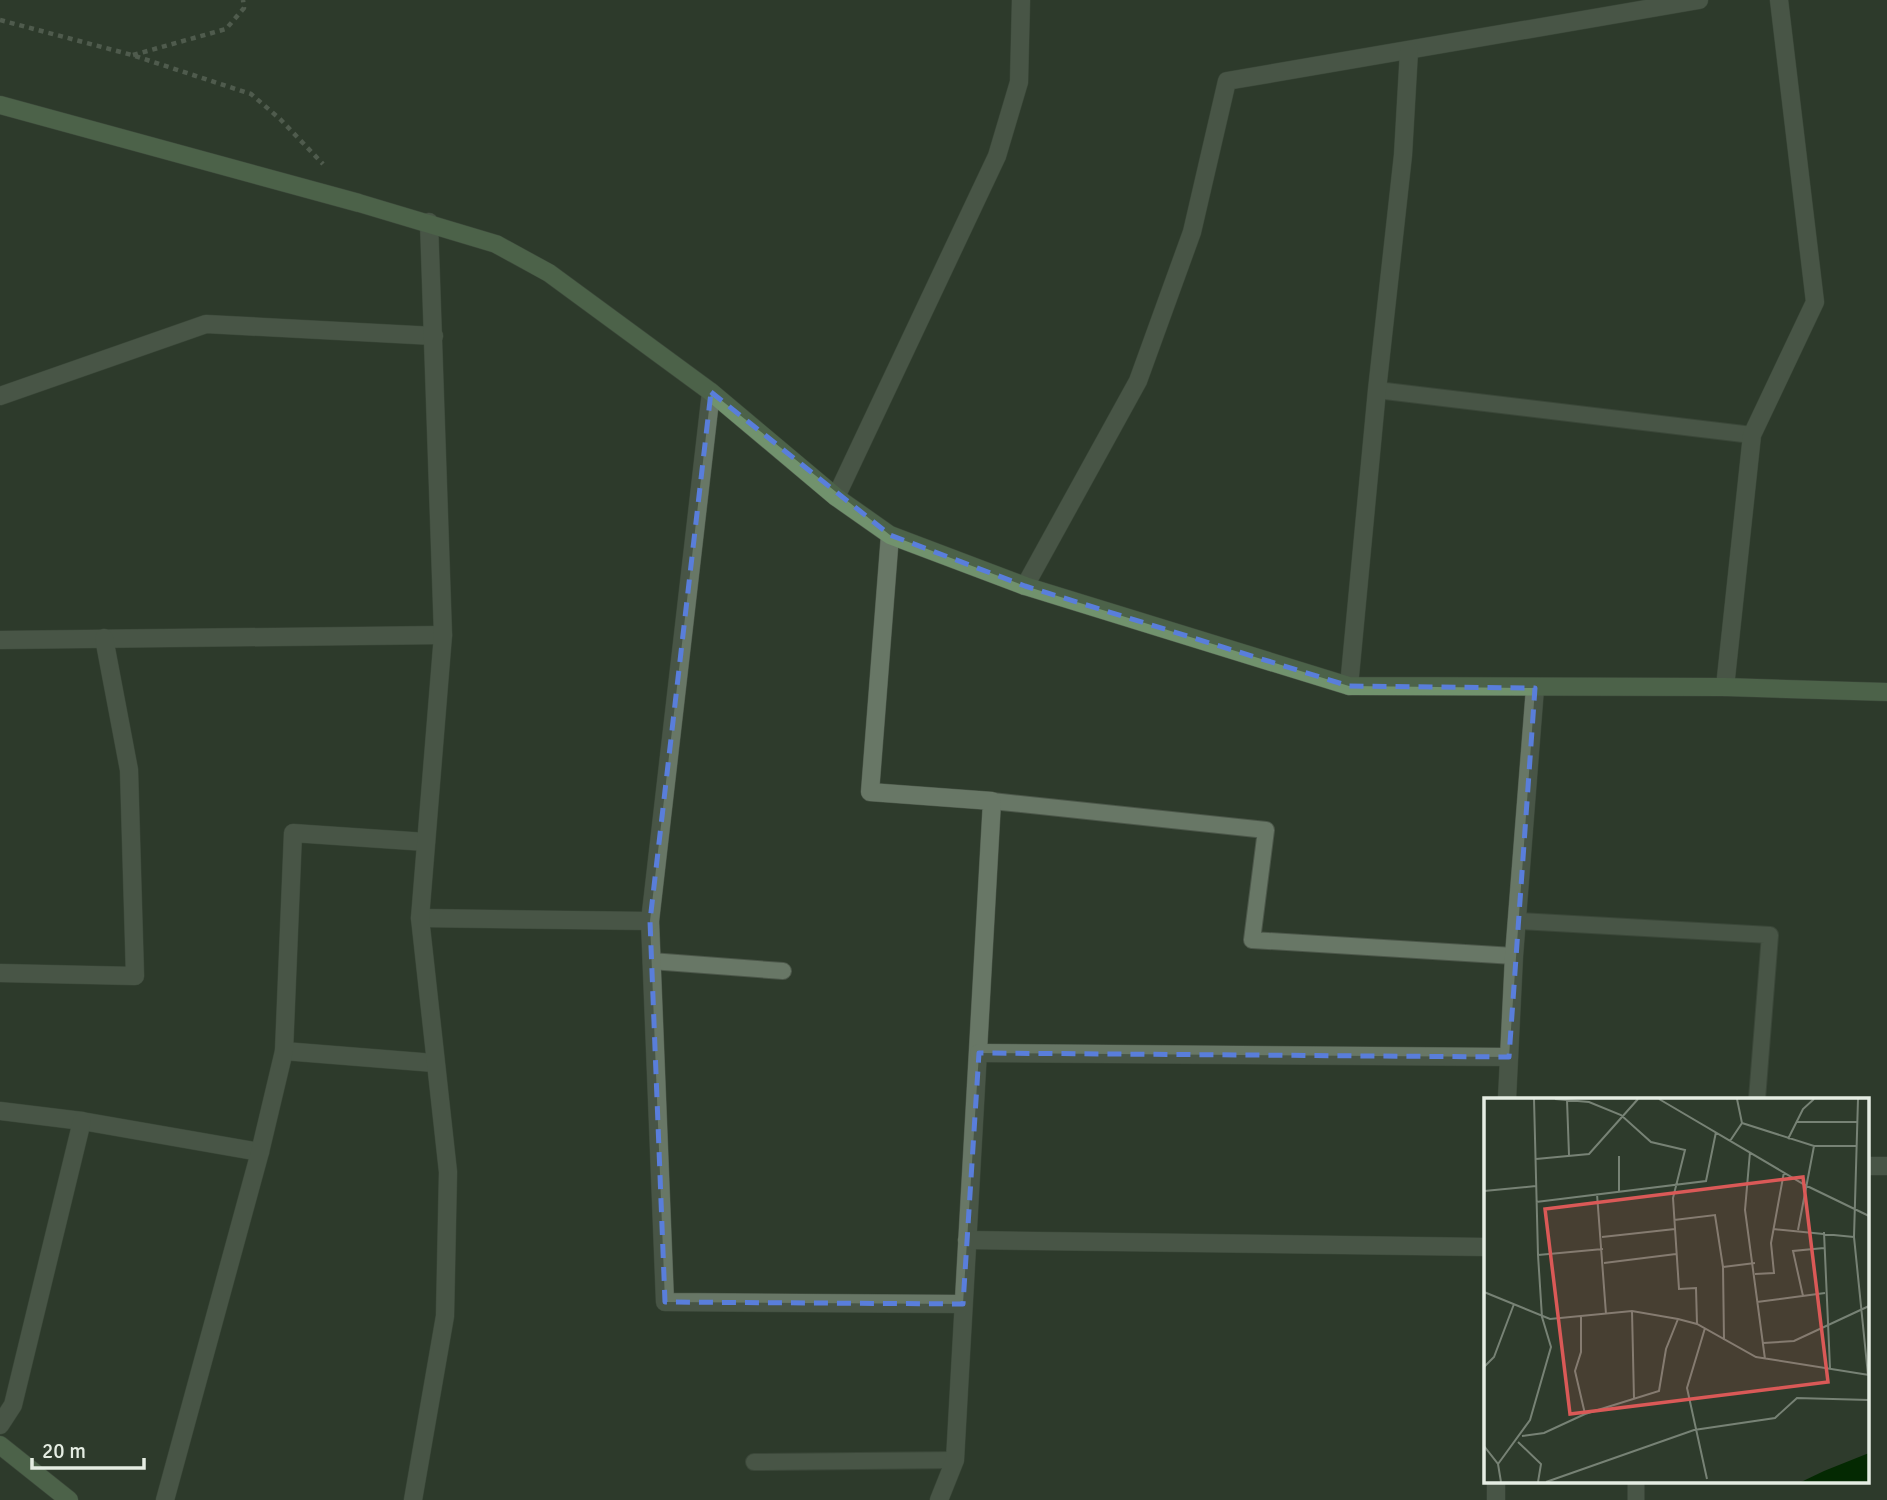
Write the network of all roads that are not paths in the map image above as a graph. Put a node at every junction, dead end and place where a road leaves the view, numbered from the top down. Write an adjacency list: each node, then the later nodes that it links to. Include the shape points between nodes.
1 (1021, 0): 12 (street, via 1020,82 997,156)
2 (1699, 0): 4 (street)
3 (1779, 0): 11 (street, via 1815,302)
4 (1409, 51): 8 (street, via 1403,155); 14 (street, via 1227,81 1192,232 1138,381)
5 (0, 104): 6 (street)
6 (429, 222): 7 (street); 9 (street, via 496,244 549,273)
7 (434, 336): 10 (street, via 206,324); 15 (street)
8 (1377, 390): 11 (lane); 18 (street)
9 (711, 392): 12 (street); 26 (street)
10 (0, 396)
11 (1752, 435): 19 (street)
12 (836, 498): 13 (street)
13 (890, 535): 14 (street); 22 (street, via 870,792)
14 (1025, 586): 18 (street)
15 (443, 635): 16 (street); 23 (street)
16 (104, 638): 17 (street); 30 (street, via 130,770 135,976)
17 (0, 640)
18 (1349, 686): 20 (street)
19 (1725, 687): 20 (street); 21 (street)
20 (1535, 688): 25 (street)
21 (1887, 692)
22 (992, 801): 27 (lane, via 1266,830 1252,940); 32 (street)
23 (426, 842): 24 (street); 31 (street, via 293,833)
24 (420, 918): 26 (street); 34 (street)
25 (1518, 920): 27 (street); 36 (lane, via 1770,935)
26 (650, 921): 28 (street)
27 (1514, 956): 33 (street)
28 (650, 961): 29 (lane); 42 (street, via 665,1302)
29 (783, 971)
30 (0, 973)
31 (284, 1051): 34 (street); 39 (street)
32 (979, 1052): 33 (street); 40 (street)
33 (1510, 1057): 35 (street)
34 (434, 1063): 51 (street, via 447,1172 445,1316)
35 (1507, 1098)
36 (1757, 1098)
37 (0, 1111): 38 (street)
38 (82, 1121): 39 (street); 43 (street, via 13,1405)
39 (260, 1152): 50 (street)
40 (967, 1240): 41 (street); 42 (street)
41 (1484, 1247)
42 (963, 1304): 45 (street)
43 (0, 1425)
44 (0, 1445): 49 (street)
45 (955, 1460): 46 (lane); 52 (street)
46 (754, 1462)
47 (1496, 1482): 53 (street)
48 (1636, 1482): 54 (lane)
49 (69, 1500)
50 (165, 1500)
51 (413, 1500)
52 (939, 1500)
53 (1496, 1500)
54 (1636, 1500)

